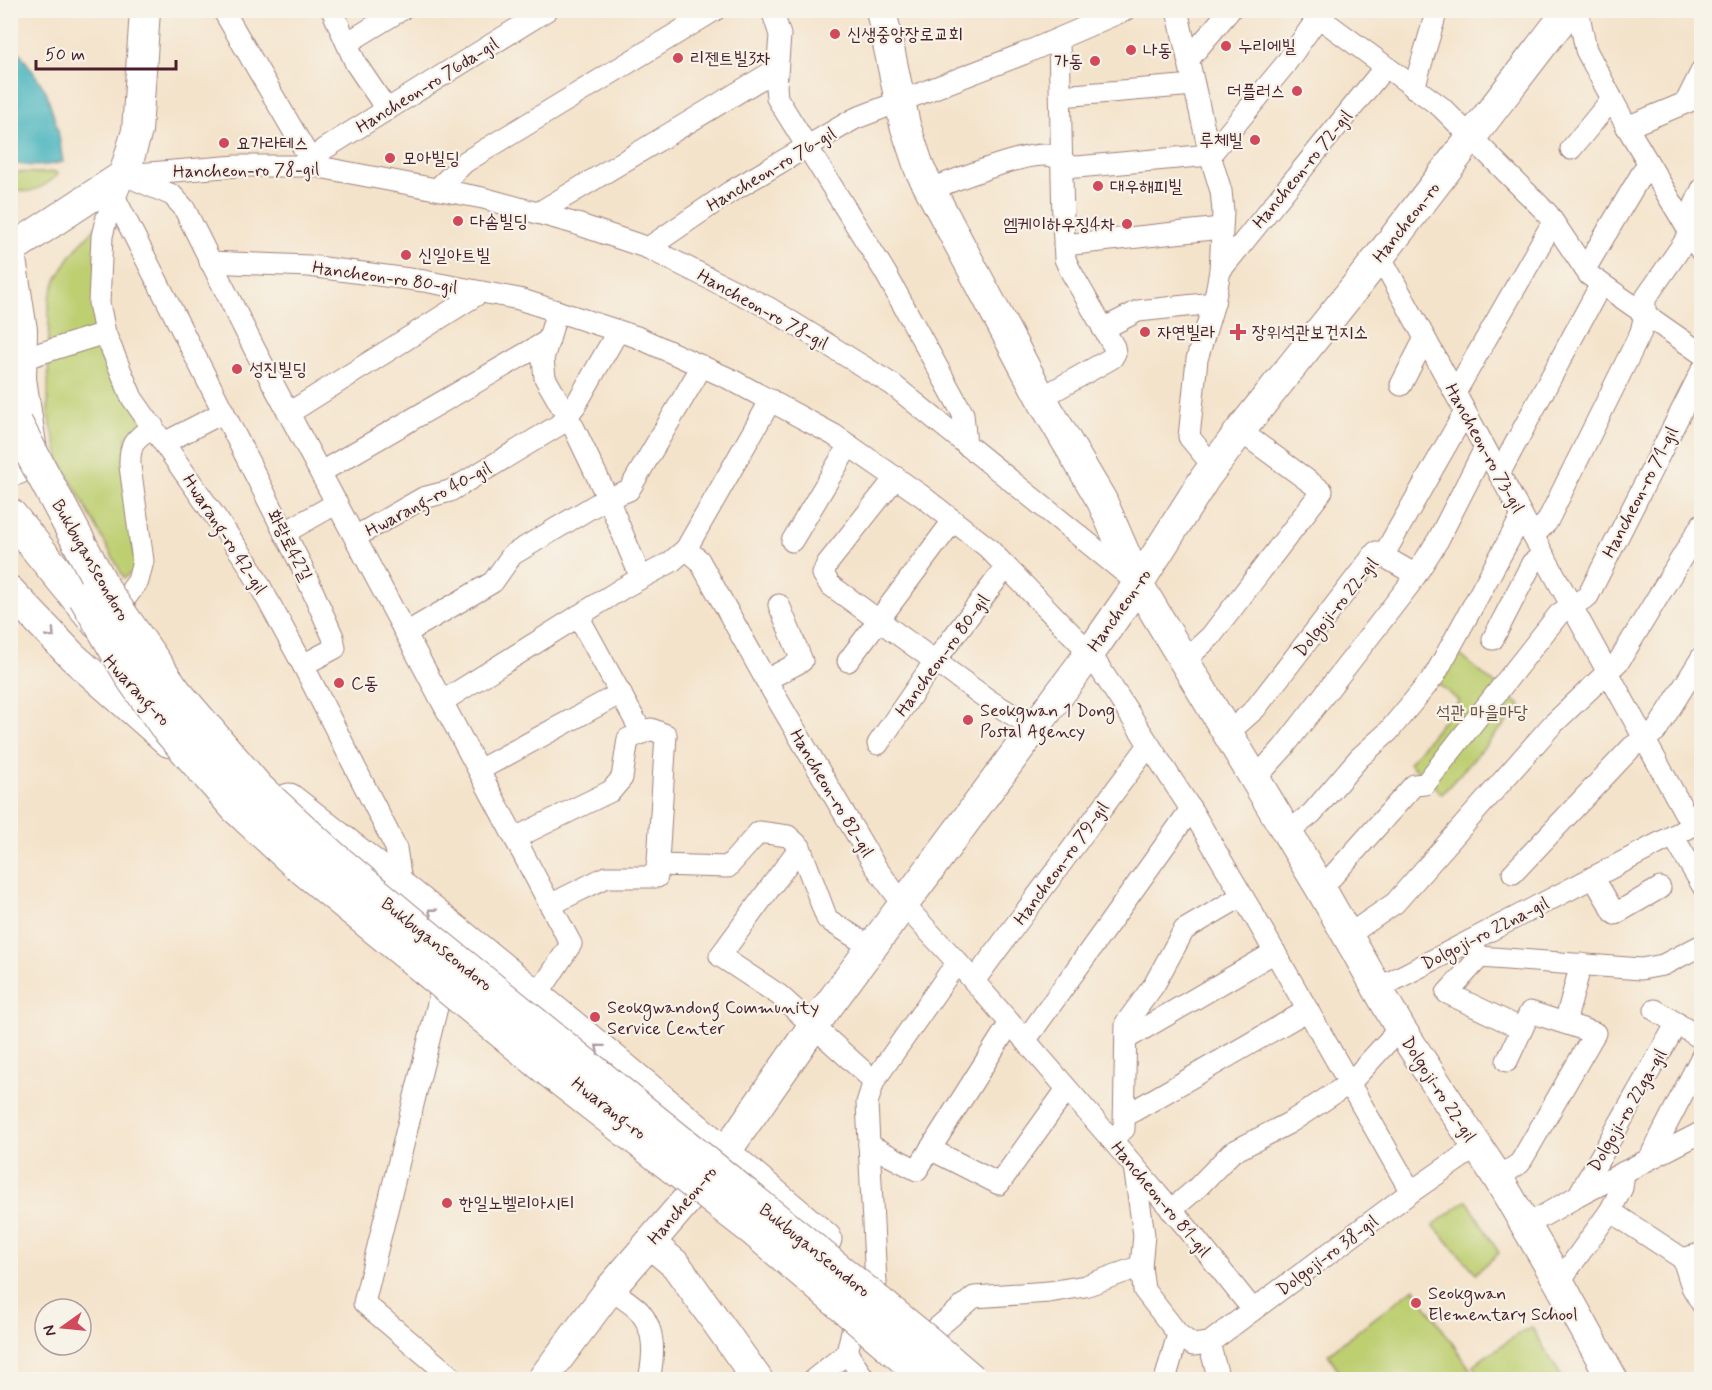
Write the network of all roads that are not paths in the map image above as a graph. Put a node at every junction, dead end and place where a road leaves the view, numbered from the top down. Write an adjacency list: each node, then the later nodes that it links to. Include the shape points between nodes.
1 (144, 10): 37 (street, via 137,131)
2 (223, 10): 36 (street)
3 (332, 10): 17 (street)
4 (402, 10): 17 (street)
5 (547, 10): 28 (street, Hancheon-ro 76da-gil)
6 (715, 10): 38 (street, via 465,162)
7 (772, 10): 20 (street, via 780,35)
8 (881, 10): 27 (street)
9 (1125, 10): 16 (street, Hancheon-ro 76-gil)
10 (1178, 10): 18 (street)
11 (1230, 10): 18 (street)
12 (1437, 10): 23 (street)
13 (1569, 10): 30 (street, Hancheon-ro)
14 (1578, 10): 25 (street, via 1586,50)
15 (1314, 13): 19 (street); 33 (street, via 1284,66)
16 (1059, 39): 24 (street); 27 (street, Hancheon-ro 76-gil)
17 (347, 43): 28 (street, via 356,64)
18 (1188, 60): 22 (street)
19 (1385, 67): 23 (street); 52 (street, Hancheon-ro 72-gil)
20 (777, 69): 31 (street, via 777,98); 41 (street)
21 (1701, 70): 26 (street)
22 (1194, 85): 24 (street); 33 (street)
23 (1414, 88): 30 (street, via 1441,107)
24 (1061, 96): 34 (street)
25 (1612, 99): 29 (street); 32 (street)
26 (1694, 99): 29 (street)
27 (899, 103): 31 (street, Hancheon-ro 76-gil, via 854,118); 39 (street)
28 (387, 110): 36 (street, Hancheon-ro 76da-gil, via 324,149)
29 (1627, 127): 35 (street)
30 (1471, 137): 42 (street); 49 (street, Hancheon-ro)
31 (807, 146): 46 (street, Hancheon-ro 76-gil); 79 (street, via 885,272 963,414)
32 (1571, 149)
33 (1210, 155): 34 (street, via 1077,167); 43 (street, via 1221,191)
34 (1062, 162): 39 (street, via 1052,156 1029,156); 45 (street)
35 (1648, 163): 44 (street); 51 (street)
36 (314, 166): 37 (street, Hancheon-ro 78-gil, via 215,167); 38 (street, Hancheon-ro 78-gil)
37 (120, 186): 47 (street); 50 (street, Hwarang-ro 40-gil, via 165,191 178,201); 60 (street, Hwarang-ro 42-gil, via 102,236 99,303); 71 (street, 화랑로42길)
38 (438, 188): 41 (street, Hancheon-ro 78-gil)
39 (930, 189): 69 (street)
40 (1701, 189): 44 (street, via 1692,211)
41 (538, 213): 46 (street, Hancheon-ro 78-gil)
42 (1553, 222): 51 (street); 68 (street)
43 (1221, 228): 45 (street); 52 (street)
44 (1690, 234): 48 (street); 57 (street, via 1645,299)
45 (1064, 245): 58 (street, via 1070,270)
46 (648, 248): 79 (street, Hancheon-ro 78-gil, via 778,314 893,385)
47 (10, 251): 64 (street, Hwarang-ro, via 19,300)
48 (1701, 253)
49 (1380, 256): 61 (street, Hancheon-ro 73-gil); 76 (street, Hancheon-ro)
50 (210, 262): 54 (street, Hancheon-ro 80-gil, via 333,268); 73 (street, Hwarang-ro 40-gil)
51 (1585, 269): 53 (street)
52 (1220, 271): 55 (street)
53 (1601, 284): 57 (street); 84 (street)
54 (481, 292): 56 (street, Hancheon-ro 80-gil); 73 (street)
55 (1215, 303): 58 (street, via 1138,311); 82 (street, via 1197,359 1189,436)
56 (557, 311): 59 (street, Hancheon-ro 80-gil); 62 (street)
57 (1645, 314): 63 (street); 93 (street, via 1641,332 1547,522)
58 (1103, 328): 69 (street, via 1114,347 1112,358)
59 (618, 331): 65 (street, Hancheon-ro 80-gil); 75 (street, Hwarang-ro 40-gil)
60 (105, 333): 64 (street); 77 (street, Hwarang-ro 42-gil, via 129,393)
61 (1425, 338): 67 (street); 68 (street, Hancheon-ro 73-gil)
62 (549, 340): 75 (street, via 543,359 545,378); 83 (street)
63 (1701, 354)
64 (22, 359): 81 (street, Hwarang-ro)
65 (702, 366): 70 (street, Hancheon-ro 80-gil); 86 (street, via 629,490)
66 (1701, 370): 106 (street, Hancheon-ro 71-gil, via 1588,597)
67 (1401, 386)
68 (1455, 393): 72 (street, Hancheon-ro 73-gil)
69 (1041, 398): 103 (street, via 1102,501)
70 (771, 400): 78 (street, Hancheon-ro 80-gil); 97 (street)
71 (224, 412): 77 (street); 92 (street, 화랑로42길)
72 (1465, 412): 80 (street, Hancheon-ro 73-gil); 98 (street, Dolgoji-ro 22-gil)
73 (289, 413): 83 (street, Hwarang-ro 40-gil)
74 (10, 414): 216 (main road, Bukbuganseondoro, bridge, via 107,595 175,692 258,789 430,939)
75 (567, 416): 86 (street); 94 (street, Hwarang-ro 40-gil, via 560,425 450,492 423,498)
76 (1240, 430): 82 (street, Hancheon-ro); 117 (street, via 1322,491 1211,636)
77 (159, 434): 107 (street, via 134,440 130,451 143,561 138,581); 118 (street, Hwarang-ro 42-gil, via 247,562)
78 (849, 445): 85 (street, Hancheon-ro 80-gil); 96 (street)
79 (966, 445): 103 (street, Hancheon-ro 78-gil)
80 (1485, 448): 84 (street, Hancheon-ro 73-gil); 101 (street)
81 (18, 449): 107 (street, Hwarang-ro); 214 (main road, Bukbuganseondoro, bridge, via 88,604 132,679 168,729 236,807 293,860 551,1072 754,1230)
82 (1213, 466): 103 (street, Hancheon-ro)
83 (321, 472): 87 (street, Hwarang-ro 40-gil)
84 (1499, 474): 89 (street, Hancheon-ro 73-gil)
85 (896, 477): 90 (street, Hancheon-ro 80-gil); 109 (street, via 826,564 823,574 830,585)
86 (608, 499): 102 (street); 110 (street, via 512,555 493,582)
87 (337, 503): 92 (street); 94 (street, Hwarang-ro 40-gil)
88 (10, 515): 113 (main road, Hwarang-ro, bridge, via 59,573)
89 (1522, 516): 93 (street, Hancheon-ro 73-gil); 135 (street, via 1435,675 1388,732 1359,758 1312,813)
90 (953, 521): 100 (street, Hancheon-ro 80-gil); 109 (street)
91 (1701, 524): 119 (street, via 1619,661)
92 (284, 533): 118 (street, 화랑로42길, via 335,645)
93 (1533, 536): 99 (street, Hancheon-ro 73-gil)
94 (355, 537): 110 (street, Hwarang-ro 40-gil)
95 (10, 539): 113 (main road, Hwarang-ro)
96 (792, 541)
97 (686, 549): 102 (street); 120 (street, Hancheon-ro 82-gil, via 699,560)
98 (1383, 556): 101 (street); 125 (street, Dolgoji-ro 22-gil, via 1376,552 1255,709)
99 (1545, 557): 106 (street, Hancheon-ro 73-gil); 111 (street, via 1532,563)
100 (1006, 567): 112 (street, Hancheon-ro 80-gil); 116 (street, Hancheon-ro 80-gil)
101 (1416, 574): 130 (street)
102 (641, 578): 108 (street)
103 (1138, 584): 112 (street, Hancheon-ro); 117 (street, Dolgoji-ro 22-gil)
104 (10, 591): 134 (street, Hwarang-ro, one-way to 134, via 73,657)
105 (779, 605): 120 (street, via 802,661)
106 (1571, 605): 119 (street, Hancheon-ro 73-gil); 145 (street, via 1559,614 1425,784 1414,785)
107 (119, 607): 131 (street, Hwarang-ro, via 217,730)
108 (578, 616): 121 (street); 122 (street)
109 (879, 620): 115 (street); 116 (street)
110 (406, 633): 122 (street, Hwarang-ro 40-gil)
111 (1493, 639)
112 (1090, 653): 123 (street, Hancheon-ro); 128 (street)
113 (116, 657): 131 (main road, Hwarang-ro); 134 (main road, Hwarang-ro)
114 (1701, 657): 126 (street, via 1656,731)
115 (848, 661)
116 (935, 661): 123 (street); 127 (street, Hancheon-ro 80-gil)
117 (1184, 661): 125 (street, Dolgoji-ro 22-gil)
118 (303, 664): 143 (street, Hwarang-ro 42-gil, via 396,848)
119 (1608, 672): 126 (street, Hancheon-ro 73-gil); 150 (street, via 1551,726 1395,903)
120 (766, 680): 147 (street, Hancheon-ro 82-gil, via 875,866)
121 (621, 693): 124 (street); 129 (street)
122 (442, 701): 129 (street, Hwarang-ro 40-gil)
123 (1033, 727): 147 (street, Hancheon-ro)
124 (642, 733): 137 (street, via 628,739 622,778 611,791); 139 (street, via 651,729 666,735)
125 (1227, 734): 130 (street, Dolgoji-ro 22-gil)
126 (1644, 739): 133 (street, Hancheon-ro 73-gil); 140 (street)
127 (878, 744)
128 (1149, 745): 132 (street); 158 (street, Hancheon-ro 79-gil)
129 (479, 770): 137 (street, Hwarang-ro 40-gil)
130 (1255, 779): 135 (street, Dolgoji-ro 22-gil)
131 (278, 792): 143 (main road, Hwarang-ro)
132 (1191, 809): 146 (street); 171 (street)
133 (1697, 824): 136 (street, Dolgoji-ro 22na-gil)
134 (272, 833): 157 (main road, Hwarang-ro)
135 (1287, 833): 145 (street, Dolgoji-ro 22-gil)
136 (1673, 836): 141 (street, Dolgoji-ro 22na-gil); 142 (street)
137 (515, 838): 148 (street, Hwarang-ro 40-gil)
138 (800, 847): 139 (street, via 788,836 759,832 728,867); 152 (street, via 827,920); 166 (street, via 720,956 779,995)
139 (657, 865): 148 (street, via 657,877 606,877)
140 (1513, 873)
141 (1593, 877): 144 (street, via 1615,914); 153 (street, Dolgoji-ro 22na-gil)
142 (1701, 885)
143 (402, 888): 149 (main road, Hwarang-ro, one-way to 143)
144 (1660, 888)
145 (1321, 889): 150 (street, Dolgoji-ro 22-gil)
146 (1242, 896): 154 (street); 169 (street, via 1184,930 1154,986 1126,1023)
147 (903, 904): 152 (street, Hancheon-ro); 155 (street, Hancheon-ro 81-gil)
148 (550, 905): 160 (street, Hwarang-ro 40-gil, via 571,944)
149 (461, 935): 157 (street); 160 (main road, Hwarang-ro)
150 (1347, 936): 159 (street, Dolgoji-ro 22-gil)
151 (1701, 945): 156 (street, via 1663,965 1641,969)
152 (872, 948): 166 (street, Hancheon-ro)
153 (1475, 949): 156 (street); 159 (street, Dolgoji-ro 22na-gil); 168 (street, via 1447,993)
154 (1275, 952): 161 (street); 169 (street)
155 (958, 963): 158 (street, Hancheon-ro 81-gil); 174 (street)
156 (1581, 964): 164 (street)
157 (445, 975): 188 (main road, Hwarang-ro); 208 (street, via 364,1304)
158 (974, 981): 163 (street, Hancheon-ro 81-gil)
159 (1377, 989): 167 (street, Dolgoji-ro 22-gil)
160 (537, 996): 183 (main road, Hwarang-ro, one-way to 160)
161 (1308, 1010): 175 (street); 177 (street)
162 (1655, 1010): 165 (street)
163 (1010, 1023): 171 (street, Hancheon-ro 81-gil); 182 (street)
164 (1565, 1023): 168 (street, via 1530,1012); 187 (street, via 1595,1033 1520,1163)
165 (1677, 1023): 170 (street); 190 (street, Dolgoji-ro 22ga-gil)
166 (814, 1025): 174 (street); 183 (street, Hancheon-ro)
167 (1400, 1028): 175 (street); 181 (street, Dolgoji-ro 22-gil)
168 (1522, 1029): 173 (street)
169 (1126, 1039): 177 (street)
170 (1701, 1039)
171 (1025, 1041): 176 (street, Hancheon-ro 81-gil)
172 (1701, 1056): 184 (street)
173 (1507, 1061)
174 (874, 1081): 180 (street, via 867,1103)
175 (1350, 1083): 189 (street); 192 (street, via 1289,1123 1231,1153)
176 (1067, 1089): 179 (street, Hancheon-ro 81-gil); 182 (street, via 999,1184)
177 (1125, 1116): 179 (street, via 1124,1129)
178 (1701, 1132): 184 (street, Dolgoji-ro 22ga-gil)
179 (1111, 1139): 185 (street, Hancheon-ro 81-gil)
180 (869, 1145): 182 (street, via 917,1170); 201 (street)
181 (1476, 1147): 187 (street, Dolgoji-ro 22-gil); 189 (street, Dolgoji-ro 38-gil)
182 (930, 1149)
183 (725, 1153): 188 (street, Hancheon-ro); 191 (main road, Hwarang-ro)
184 (1649, 1159): 186 (street, Dolgoji-ro 22ga-gil)
185 (1134, 1166): 192 (street, Hancheon-ro 81-gil); 198 (street, via 1144,1235)
186 (1624, 1172): 190 (street, Dolgoji-ro 22ga-gil); 193 (street, Dolgoji-ro 22ga-gil, via 1622,1188)
187 (1498, 1178): 194 (street, Dolgoji-ro 22-gil)
188 (704, 1180): 195 (main road, Hwarang-ro); 196 (street, Hancheon-ro)
189 (1411, 1192): 203 (street, Dolgoji-ro 38-gil)
190 (1578, 1197): 194 (street, Dolgoji-ro 22ga-gil)
191 (783, 1203): 195 (street, via 768,1210); 201 (main road, Hwarang-ro)
192 (1171, 1210): 203 (street, Hancheon-ro 81-gil)
193 (1610, 1211): 197 (street); 199 (street)
194 (1525, 1226): 199 (street, Dolgoji-ro 22-gil)
195 (765, 1230): 201 (main road, Hwarang-ro)
196 (650, 1243): 200 (street, Hancheon-ro); 211 (street, via 676,1265)
197 (1692, 1256): 202 (street, via 1692,1287)
198 (1141, 1266): 204 (street, via 1085,1286 974,1297); 205 (street, via 1144,1290)
199 (1559, 1282): 220 (street, Dolgoji-ro 22-gil)
200 (610, 1288): 209 (street, Hancheon-ro); 210 (street, via 639,1311 651,1329 654,1359)
201 (867, 1293): 204 (main road, Hwarang-ro); 207 (street); 215 (main road, Hwarang-ro)
202 (1701, 1304)
203 (1253, 1310): 206 (street, Dolgoji-ro 38-gil)
204 (931, 1333): 217 (main road, Hwarang-ro)
205 (1178, 1334): 206 (street, via 1193,1345); 218 (street)
206 (1209, 1343): 219 (street)
207 (847, 1353): 212 (street); 213 (street)
208 (455, 1380)
209 (542, 1380)
210 (649, 1380)
211 (758, 1380)
212 (813, 1380)
213 (865, 1380)
214 (930, 1380)
215 (948, 1380)
216 (971, 1380)
217 (983, 1380)
218 (1165, 1380)
219 (1219, 1380)
220 (1613, 1380)

